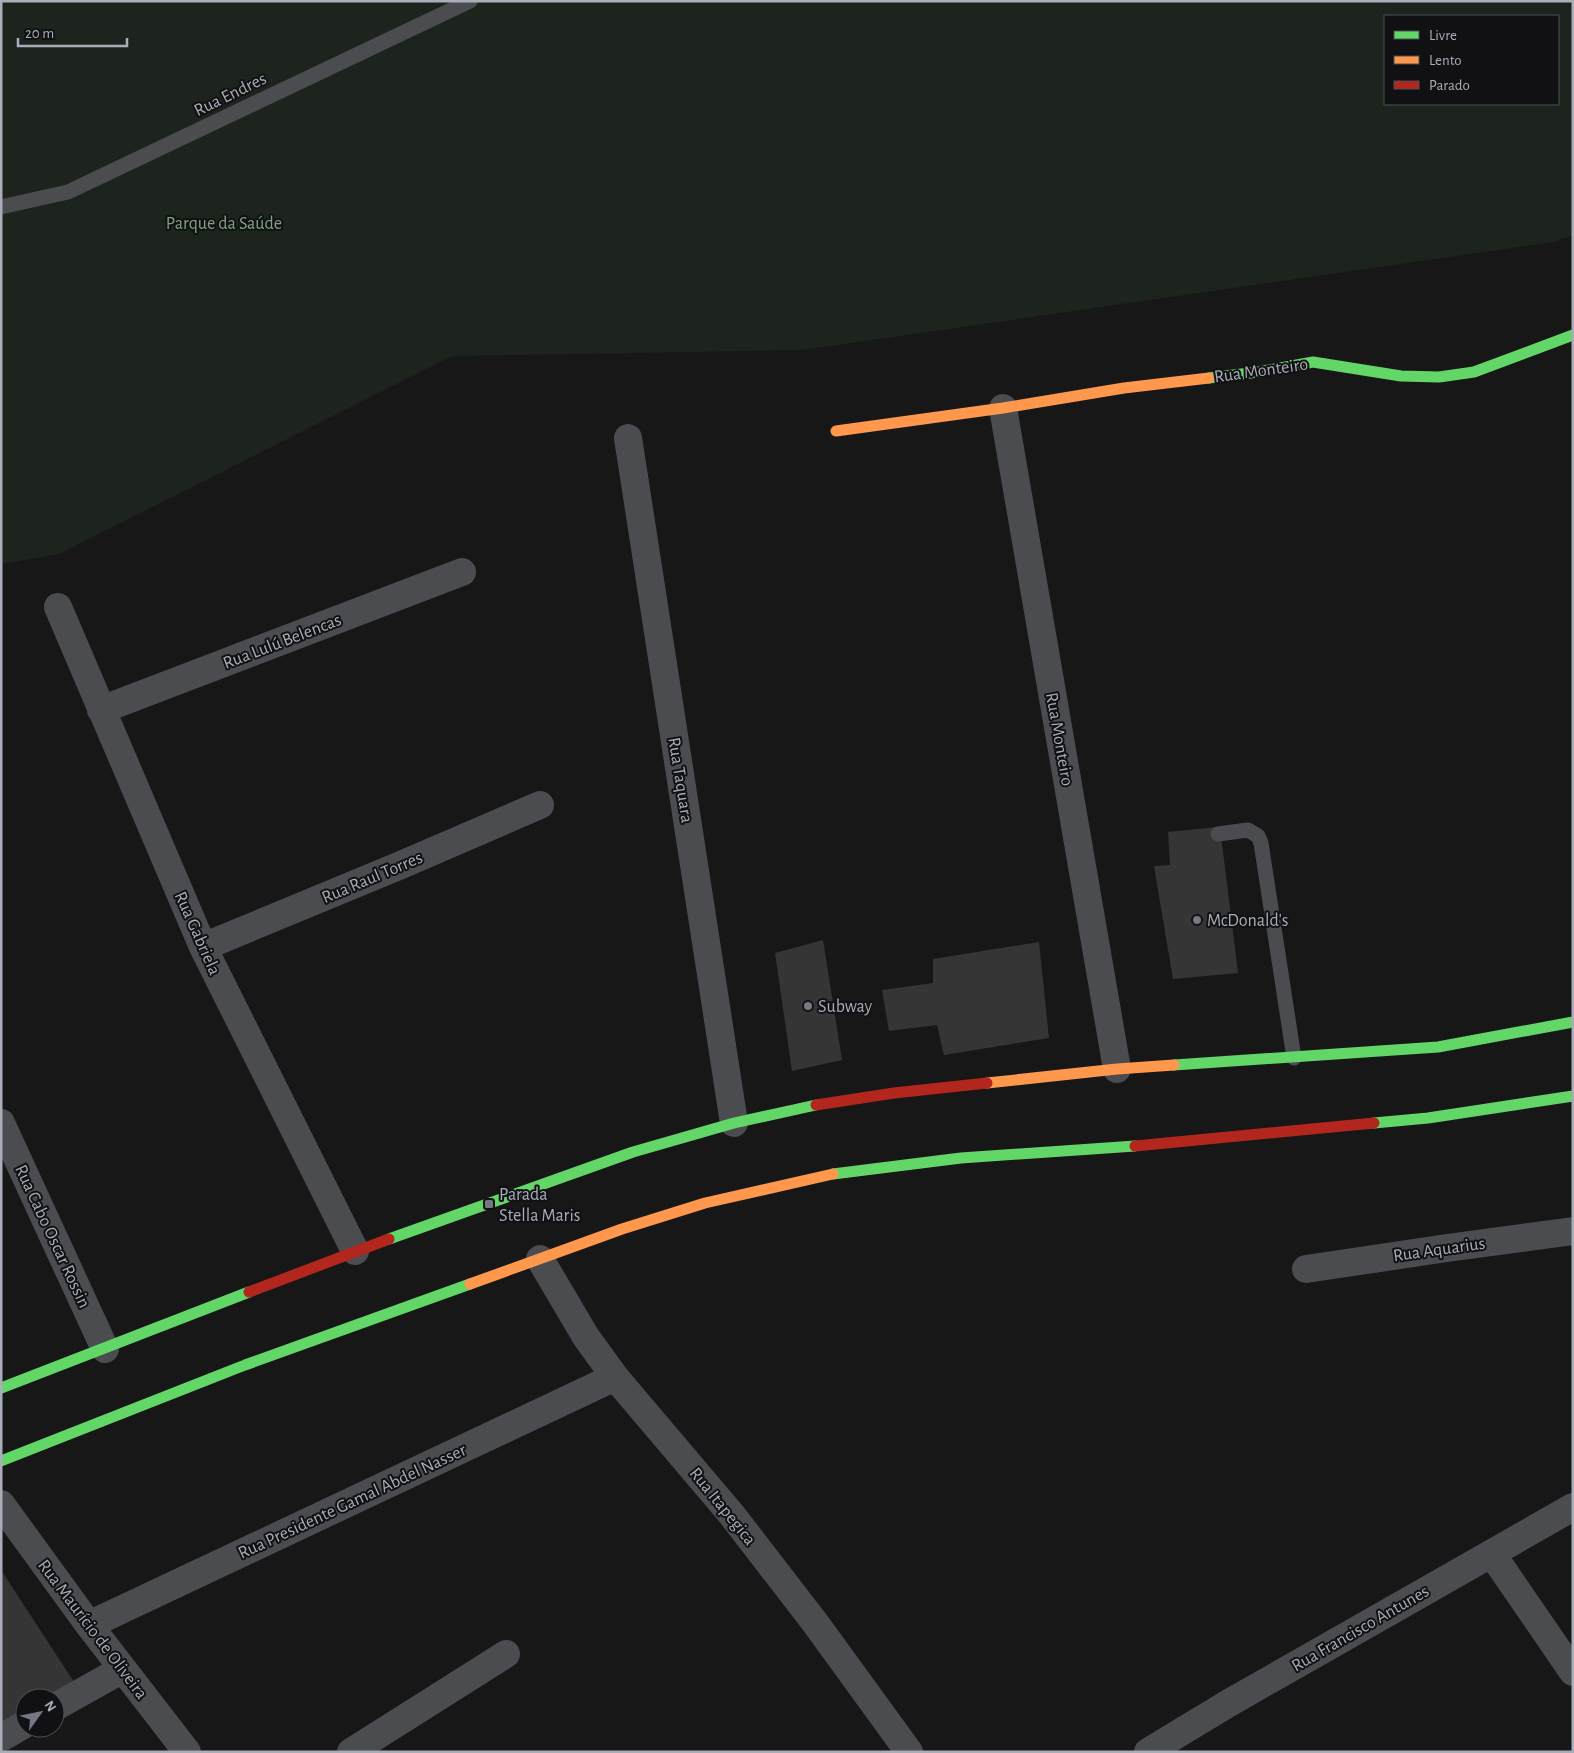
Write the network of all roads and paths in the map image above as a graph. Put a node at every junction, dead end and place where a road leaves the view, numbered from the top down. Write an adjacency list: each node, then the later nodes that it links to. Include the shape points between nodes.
1 (470, 1): 2 (lane, Rua Endres, via 68,192)
2 (1, 206)
3 (1573, 335): 4 (main road, Rua Monteiro, via 1474,372 1439,377 1401,376 1313,362)
4 (1003, 408): 5 (main road, Rua Monteiro); 15 (street, Rua Monteiro)
5 (836, 431)
6 (628, 438): 18 (street, Rua Taquara)
7 (462, 572): 9 (street, Rua Lulú Belencas)
8 (58, 607): 9 (street, Rua Gabriela)
9 (101, 710): 12 (street, Rua Gabriela)
10 (540, 805): 12 (street, Rua Raul Torres)
11 (1218, 834): 14 (lane, via 1248,830 1262,843)
12 (203, 946): 20 (street, Rua Gabriela)
13 (1573, 1022): 14 (main road, via 1438,1047)
14 (1294, 1058): 15 (main road)
15 (1117, 1069): 18 (main road, via 894,1093)
16 (1573, 1096): 21 (main road, via 1428,1118 1187,1142 961,1158 839,1173 705,1202 622,1228)
17 (1, 1123): 23 (street, Rua Cabo Oscar Rossin)
18 (734, 1123): 20 (main road, via 633,1152)
19 (1573, 1231): 22 (street, Rua Aquarius)
20 (355, 1251): 23 (main road)
21 (540, 1259): 24 (street, Rua Itapegica); 26 (main road, via 245,1365)
22 (1306, 1269)
23 (105, 1349): 25 (main road)
24 (614, 1377): 30 (street, Rua Presidente Gamal Abdel Nasser); 39 (street, Rua Itapegica, via 732,1515)
25 (1, 1388)
26 (1, 1461)
27 (1, 1504): 30 (street, Rua Maurício de Oliveira)
28 (1573, 1507): 29 (street, Rua Francisco Antunes)
29 (1492, 1554): 33 (street); 40 (street, Rua Francisco Antunes)
30 (88, 1625): 32 (street, Rua Maurício de Oliveira)
31 (506, 1654): 38 (street)
32 (123, 1669): 34 (street); 37 (street, Rua Maurício de Oliveira)
33 (1573, 1672)
34 (65, 1701)
35 (15, 1730): 36 (street)
36 (1, 1738)
37 (187, 1752)
38 (351, 1752)
39 (909, 1752)
40 (1148, 1752)

